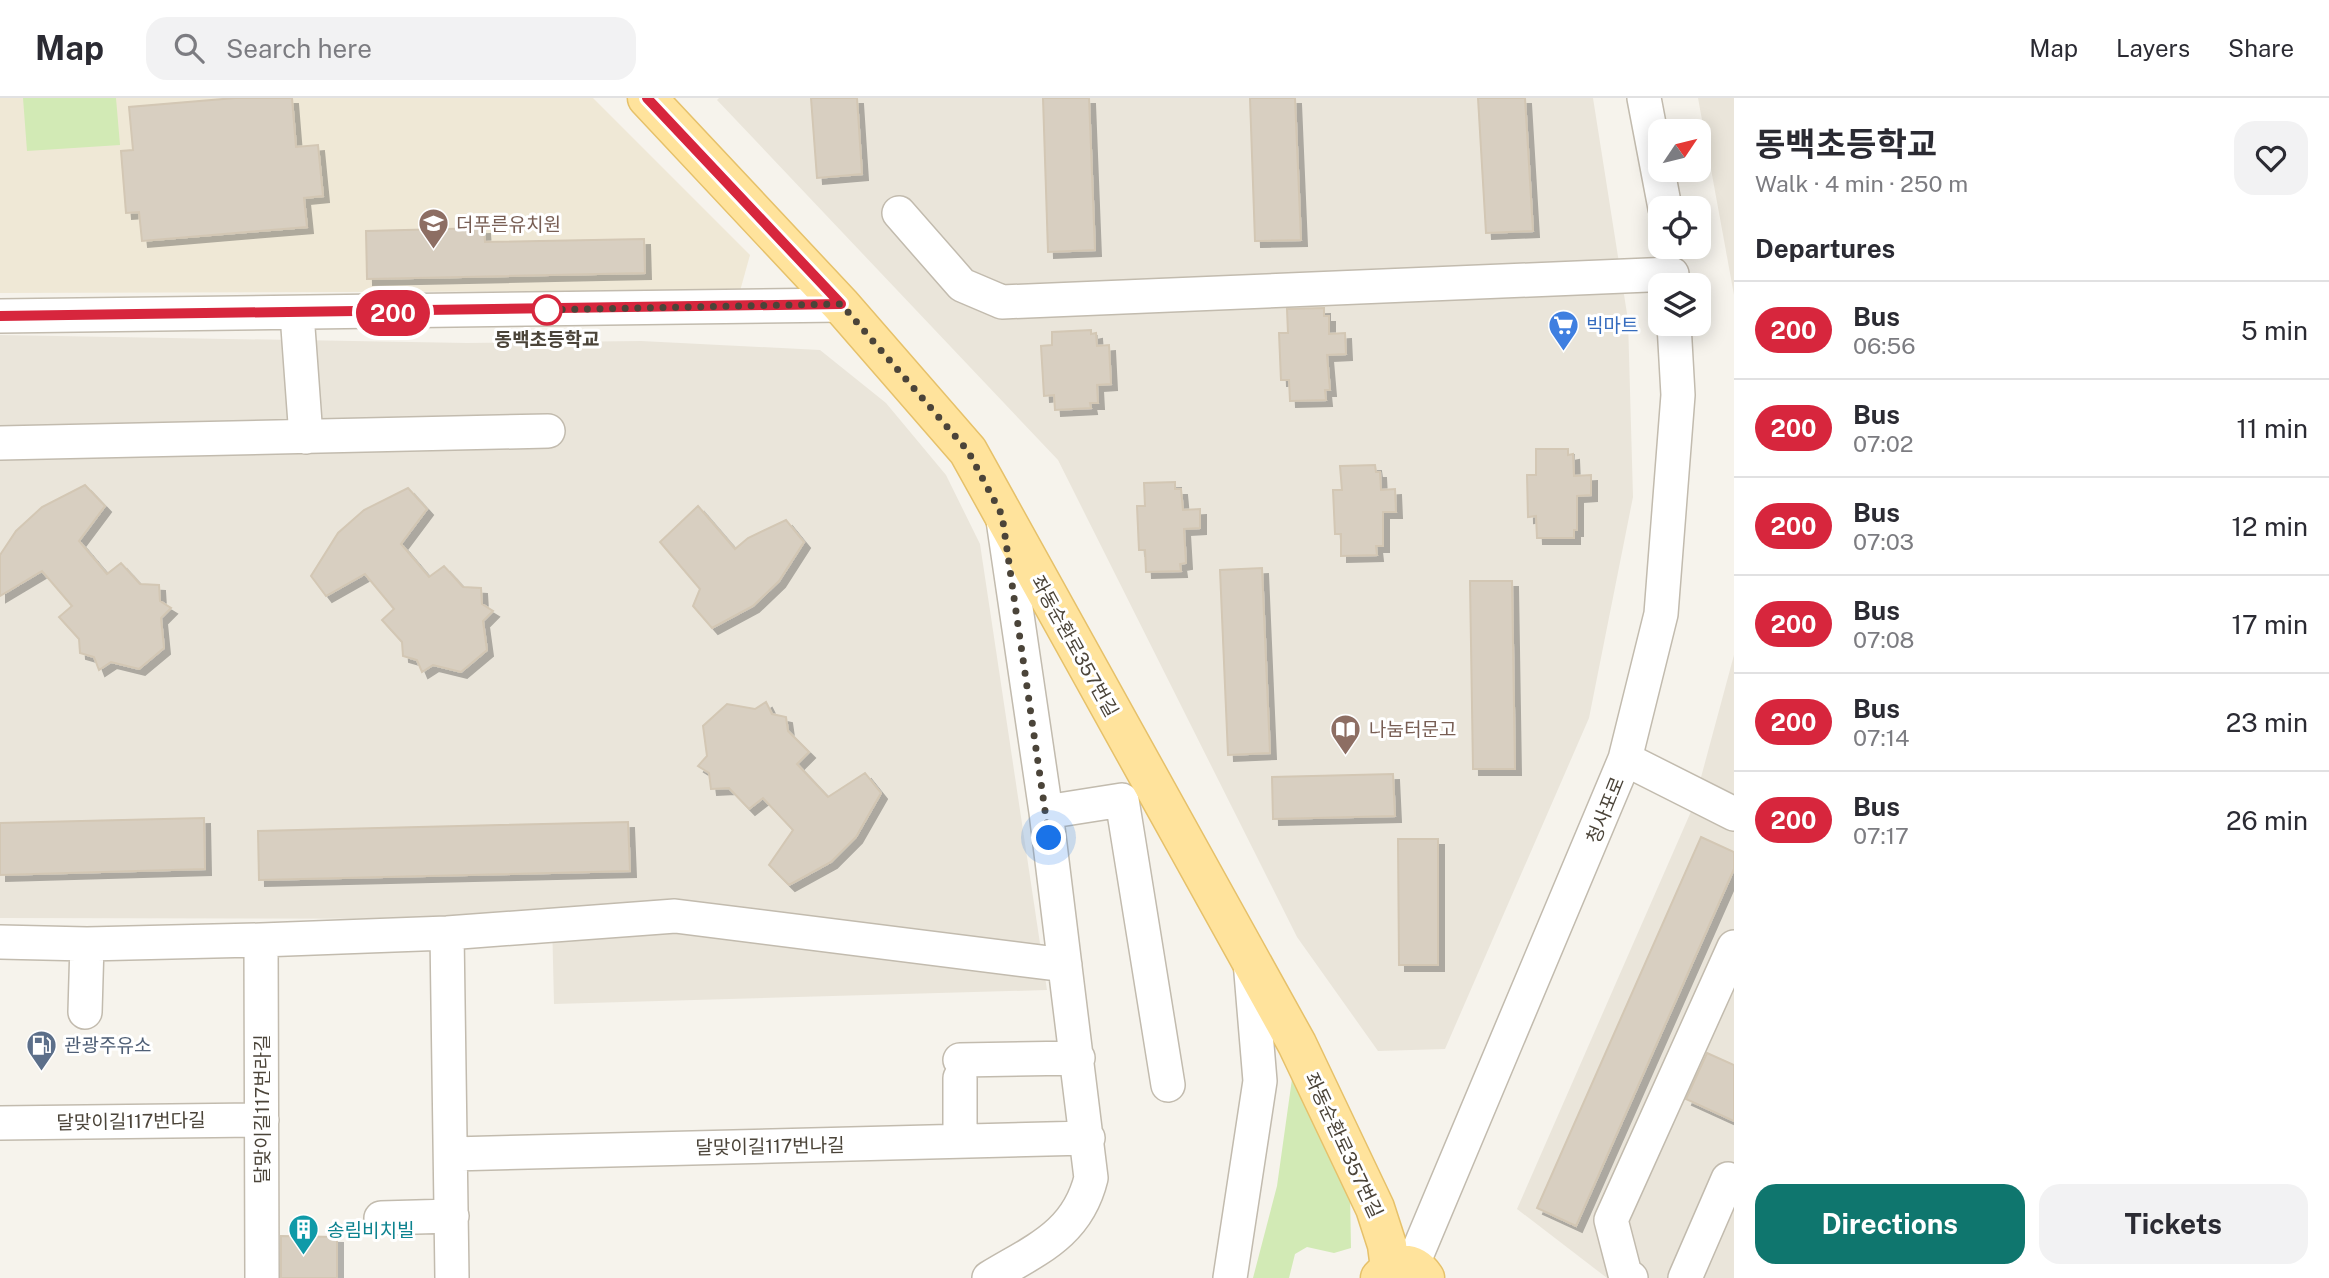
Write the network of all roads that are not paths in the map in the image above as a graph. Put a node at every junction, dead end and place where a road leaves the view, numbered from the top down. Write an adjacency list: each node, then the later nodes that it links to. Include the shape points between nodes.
1 (648, 98): 6 (main road, 좌동순환로357번길)
2 (1644, 98): 3 (street)
3 (1663, 196)
4 (899, 213): 5 (street, via 962,285 1002,302)
5 (1672, 269)
6 (841, 304): 7 (street); 13 (main road, 좌동순환로357번길, via 968,451)
7 (297, 314): 8 (street); 11 (street)
8 (0, 316)
9 (1675, 336): 14 (street, 청사포로, via 1678,395 1661,614)
10 (548, 431): 11 (street)
11 (306, 437): 12 (street)
12 (0, 443)
13 (1002, 515): 15 (street); 21 (main road, 좌동순환로357번길)
14 (1626, 759): 16 (street); 35 (street, 청사포로)
15 (1046, 812): 23 (street); 26 (street, via 1122,800)
16 (1734, 814)
17 (447, 933): 18 (street); 23 (street, via 675,916); 31 (street)
18 (261, 940): 20 (street); 27 (street, 달맞이길117번라길)
19 (0, 942): 20 (street)
20 (87, 944): 24 (street)
21 (1249, 954): 35 (main road, 좌동순환로357번길, via 1297,1044); 39 (street, via 1260,1081)
22 (1731, 961): 40 (street, via 1611,1220 1625,1274)
23 (1065, 965): 25 (street)
24 (85, 1012)
25 (1078, 1058): 29 (street); 30 (street, via 960,1069)
26 (1168, 1085)
27 (262, 1120): 28 (street, 달맞이길117번다길); 36 (street, 달맞이길117번라길)
28 (0, 1123)
29 (1088, 1138): 30 (street, 달맞이길117번나길); 38 (street, via 1091,1178 1085,1203 1066,1227)
30 (960, 1141): 31 (street, 달맞이길117번나길)
31 (452, 1154): 33 (street)
32 (1734, 1184): 41 (street, via 1728,1179)
33 (452, 1216): 34 (street); 37 (street)
34 (381, 1217)
35 (1402, 1272)
36 (262, 1278)
37 (452, 1278)
38 (989, 1278)
39 (1230, 1278)
40 (1631, 1278)
41 (1685, 1278)

